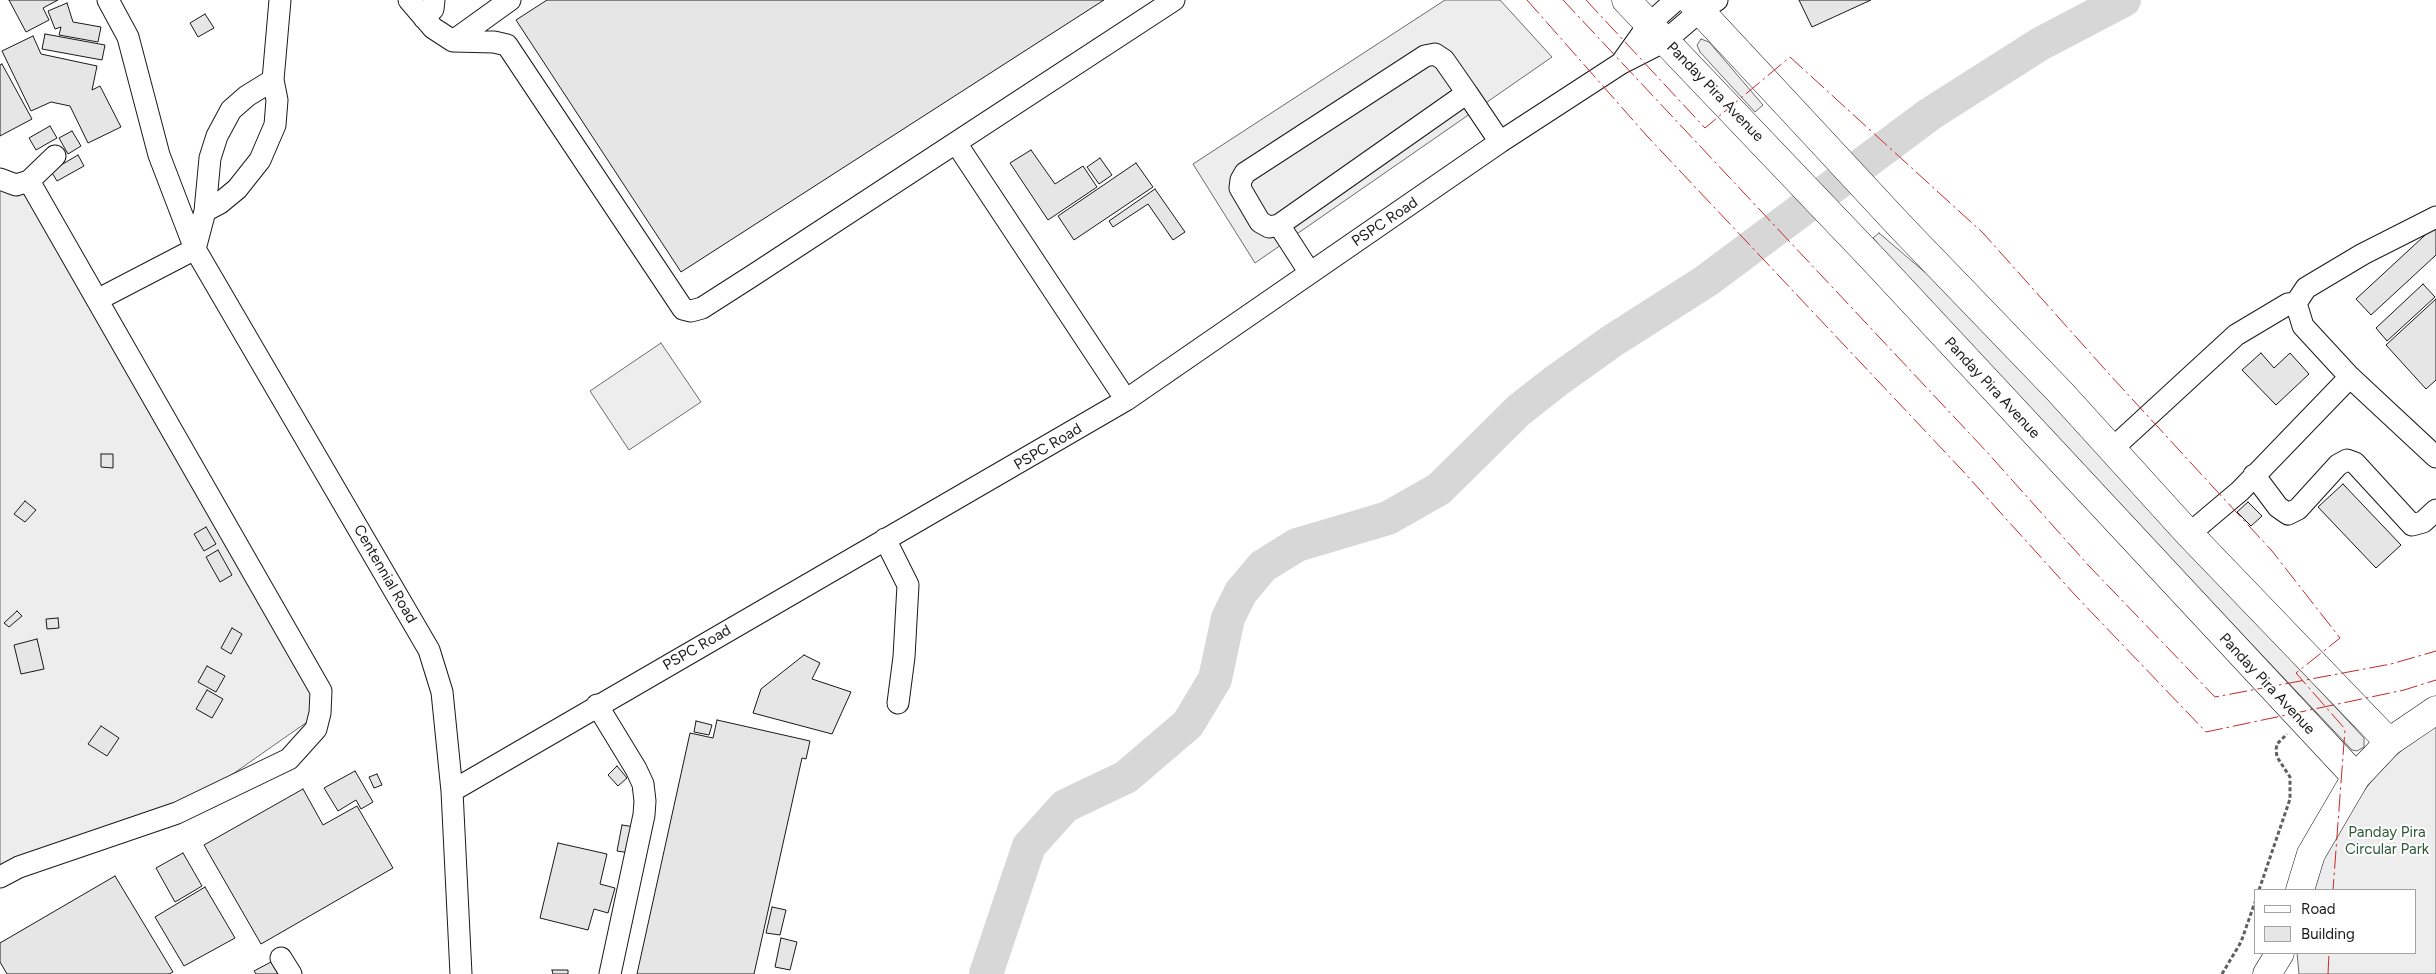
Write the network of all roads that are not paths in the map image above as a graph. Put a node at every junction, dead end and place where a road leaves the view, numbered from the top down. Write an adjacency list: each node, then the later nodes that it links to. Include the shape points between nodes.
1 (108, 0): 21 (street, Centennial Road, via 128,37 159,155)
2 (280, 0): 11 (street)
3 (409, 0): 8 (street)
4 (510, 0): 10 (street)
5 (1174, 0): 14 (street)
6 (1626, 0): 9 (main road, Panday Pira Avenue)
7 (1696, 3): 9 (street, PSPC Road); 27 (main road, via 1774,91)
8 (429, 9): 10 (street, via 433,28)
9 (1657, 32): 13 (street, PSPC Road, via 1620,64); 37 (main road, Panday Pira Avenue)
10 (453, 41): 14 (street, via 507,45 683,308 691,311 702,308)
11 (273, 80): 18 (street, via 231,110 217,136 208,172); 18 (street, via 277,100 275,125 260,160 237,188)
12 (1467, 93): 13 (street); 20 (street); 20 (street, via 1444,60 1435,54 1425,56 1245,174 1240,188 1260,222 1269,227)
13 (1500, 142): 22 (street, PSPC Road)
14 (956, 143): 26 (street)
15 (55, 156): 17 (street)
16 (0, 179): 17 (street, via 16,185)
17 (29, 181): 23 (street)
18 (205, 211): 21 (street)
19 (2436, 217): 24 (street, via 2363,254 2306,288)
20 (1279, 225): 22 (street)
21 (196, 249): 23 (street); 38 (street, Centennial Road, via 429,650 442,692)
22 (1310, 273): 26 (street, PSPC Road)
23 (97, 300): 39 (street, via 320,691 320,713 316,728 289,759 177,813 19,867)
24 (2296, 303): 25 (street, via 2303,326); 27 (street, via 2288,304 2236,335)
25 (2350, 377): 28 (street); 29 (street)
26 (1126, 400): 32 (street, PSPC Road)
27 (2112, 449): 31 (main road)
28 (2436, 457)
29 (2254, 475): 30 (street, via 2278,507 2288,514 2347,460 2355,463 2412,525 2423,522); 31 (street)
30 (2436, 510)
31 (2190, 534): 36 (main road)
32 (885, 539): 33 (street, via 908,585); 34 (street, PSPC Road)
33 (898, 702)
34 (597, 705): 38 (street, PSPC Road); 44 (street, via 636,769 645,801)
35 (2436, 710): 36 (main road)
36 (2389, 742): 37 (main road)
37 (2356, 777): 40 (main road, via 2312,854)
38 (452, 791): 43 (street, Centennial Road)
39 (0, 877)
40 (2300, 889)
41 (2279, 954): 45 (main road)
42 (2290, 954): 46 (main road)
43 (461, 974)
44 (610, 974)
45 (2267, 974)
46 (2291, 974)

